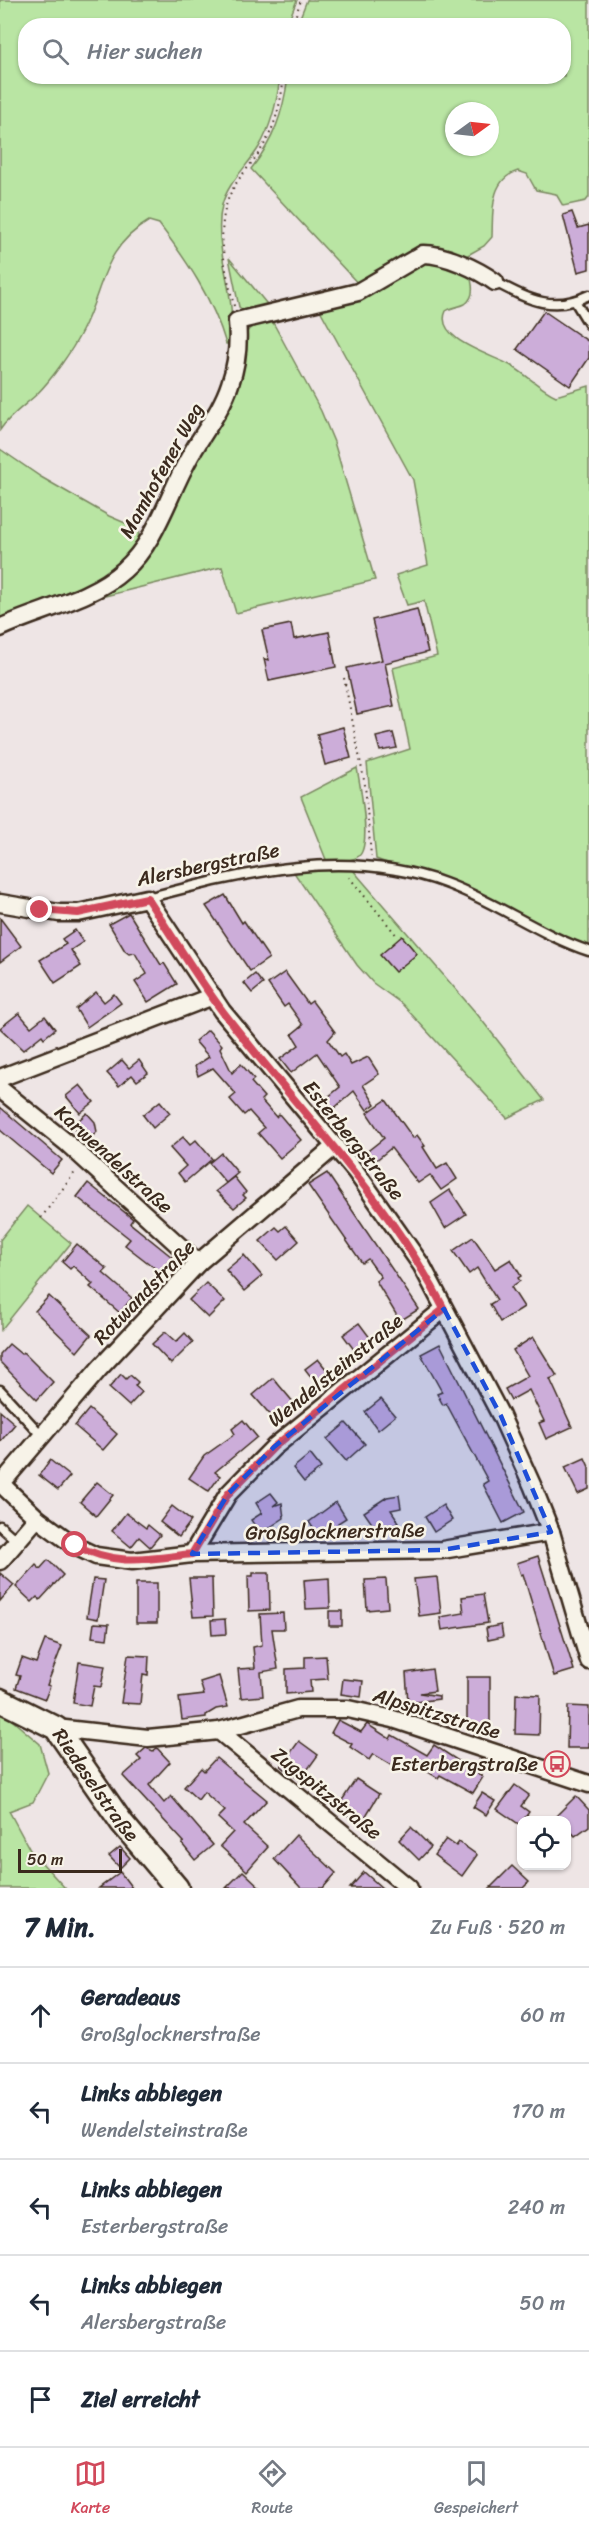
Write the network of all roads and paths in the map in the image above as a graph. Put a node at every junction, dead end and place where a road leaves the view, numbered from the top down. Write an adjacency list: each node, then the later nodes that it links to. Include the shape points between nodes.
1 (301, 0): 2 (path)
2 (295, 18)
3 (282, 84): 7 (path, via 274,124 260,152 235,185 224,216 225,264)
4 (495, 282): 6 (lane, via 536,303); 7 (street, via 446,259 423,254 358,292)
5 (589, 295): 6 (lane)
6 (575, 302): 8 (lane)
7 (237, 321): 9 (street, Mamhofener Weg, via 236,361 226,395 188,459 142,551 106,583)
8 (589, 324)
9 (0, 628)
10 (344, 678): 12 (path, via 365,785)
11 (341, 865): 12 (lane, Alersbergstraße); 13 (lane, Alersbergstraße, via 240,874); 15 (path)
12 (371, 865): 16 (lane, Alersbergstraße, via 408,871 447,884 553,938)
13 (147, 898): 14 (street, Alersbergstraße, via 78,913); 17 (street, Esterbergstraße)
14 (0, 903)
15 (398, 937)
16 (589, 951)
17 (213, 996): 18 (street); 20 (street, Esterbergstraße)
18 (0, 1078)
19 (0, 1089): 21 (street, Karwendelstraße)
20 (335, 1146): 23 (street, Rotwandstraße); 24 (street, Esterbergstraße, via 395,1225)
21 (85, 1160): 22 (path); 23 (street, Karwendelstraße)
22 (41, 1218)
23 (198, 1263): 26 (street, Rotwandstraße, via 99,1368)
24 (444, 1309): 30 (street, Esterbergstraße, via 501,1416); 32 (street, Wendelsteinstraße, via 274,1447 228,1494)
25 (0, 1390): 26 (lane)
26 (42, 1436): 27 (street, Rotwandstraße)
27 (0, 1484): 28 (street, Großglocknerstraße)
28 (37, 1518): 31 (street); 32 (street, Großglocknerstraße, via 96,1556 132,1561)
29 (0, 1526): 31 (lane)
30 (551, 1532): 32 (street, Großglocknerstraße, via 442,1550); 34 (street, Esterbergstraße)
31 (17, 1542): 33 (street)
32 (192, 1554)
33 (0, 1561)
34 (589, 1661)
35 (0, 1700): 36 (street, Riedeselstraße)
36 (56, 1728): 37 (street, Alpspitzstraße, via 142,1738); 39 (street, Riedeselstraße, via 122,1823)
37 (219, 1731): 38 (street, Alpspitzstraße, via 298,1709 348,1709 393,1719); 40 (street, Zugspitzstraße)
38 (589, 1784)
39 (177, 1888)
40 (409, 1888)

